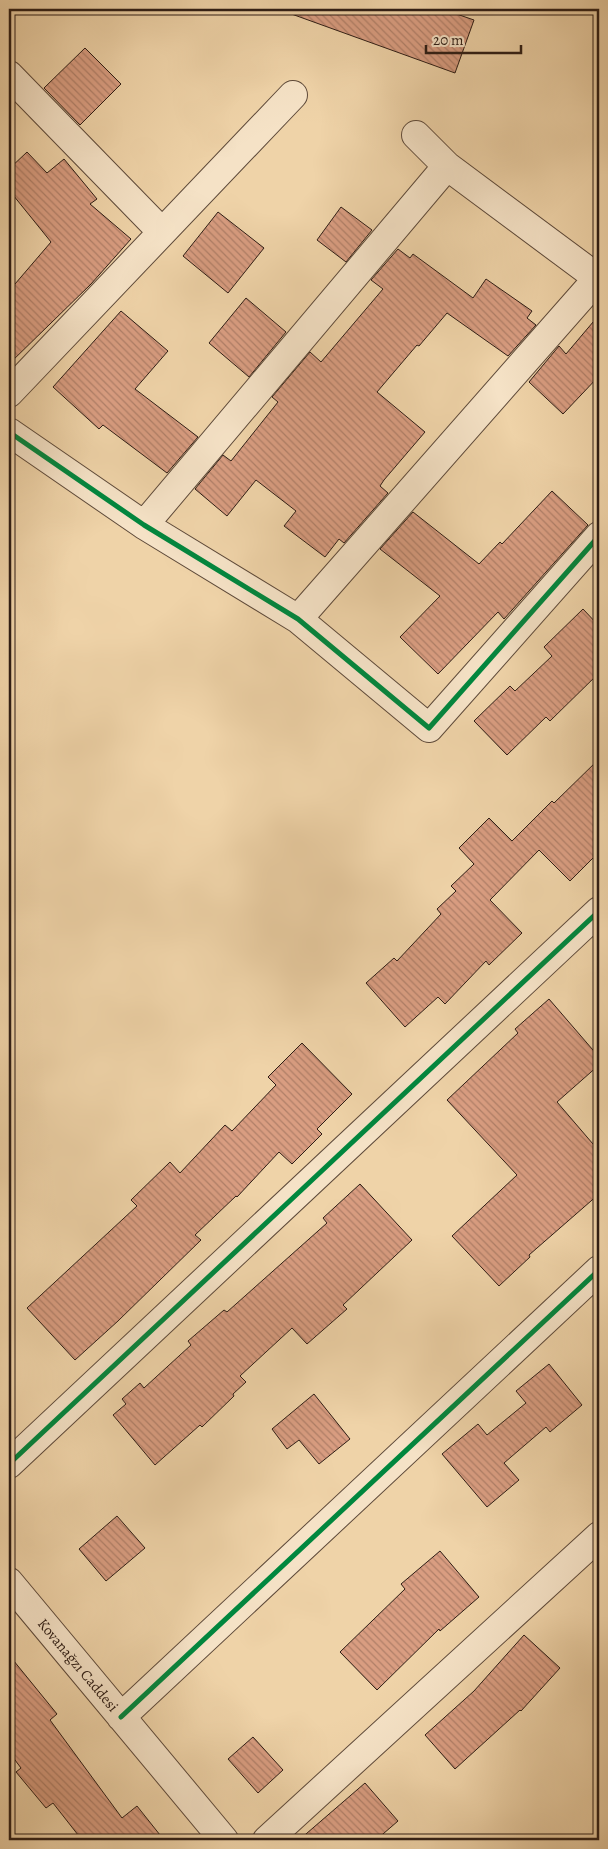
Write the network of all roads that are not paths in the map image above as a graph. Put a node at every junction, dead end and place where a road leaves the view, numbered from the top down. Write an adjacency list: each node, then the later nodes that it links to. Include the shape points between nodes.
1 (9, 75): 5 (street)
2 (293, 95): 5 (street)
3 (416, 135): 4 (street)
4 (447, 166): 6 (street); 9 (street)
5 (162, 232): 7 (street)
6 (599, 278): 11 (street)
7 (9, 393)
8 (9, 432): 9 (street)
9 (144, 525): 11 (street)
10 (599, 536): 11 (street, via 428,728)
11 (298, 619)
12 (599, 912): 14 (street)
13 (599, 1270): 17 (street)
14 (9, 1464)
15 (599, 1536): 19 (street)
16 (9, 1582): 17 (street, Kovanağzı Caddesi)
17 (121, 1716): 18 (street, Kovanağzı Caddesi)
18 (224, 1840)
19 (267, 1840)

